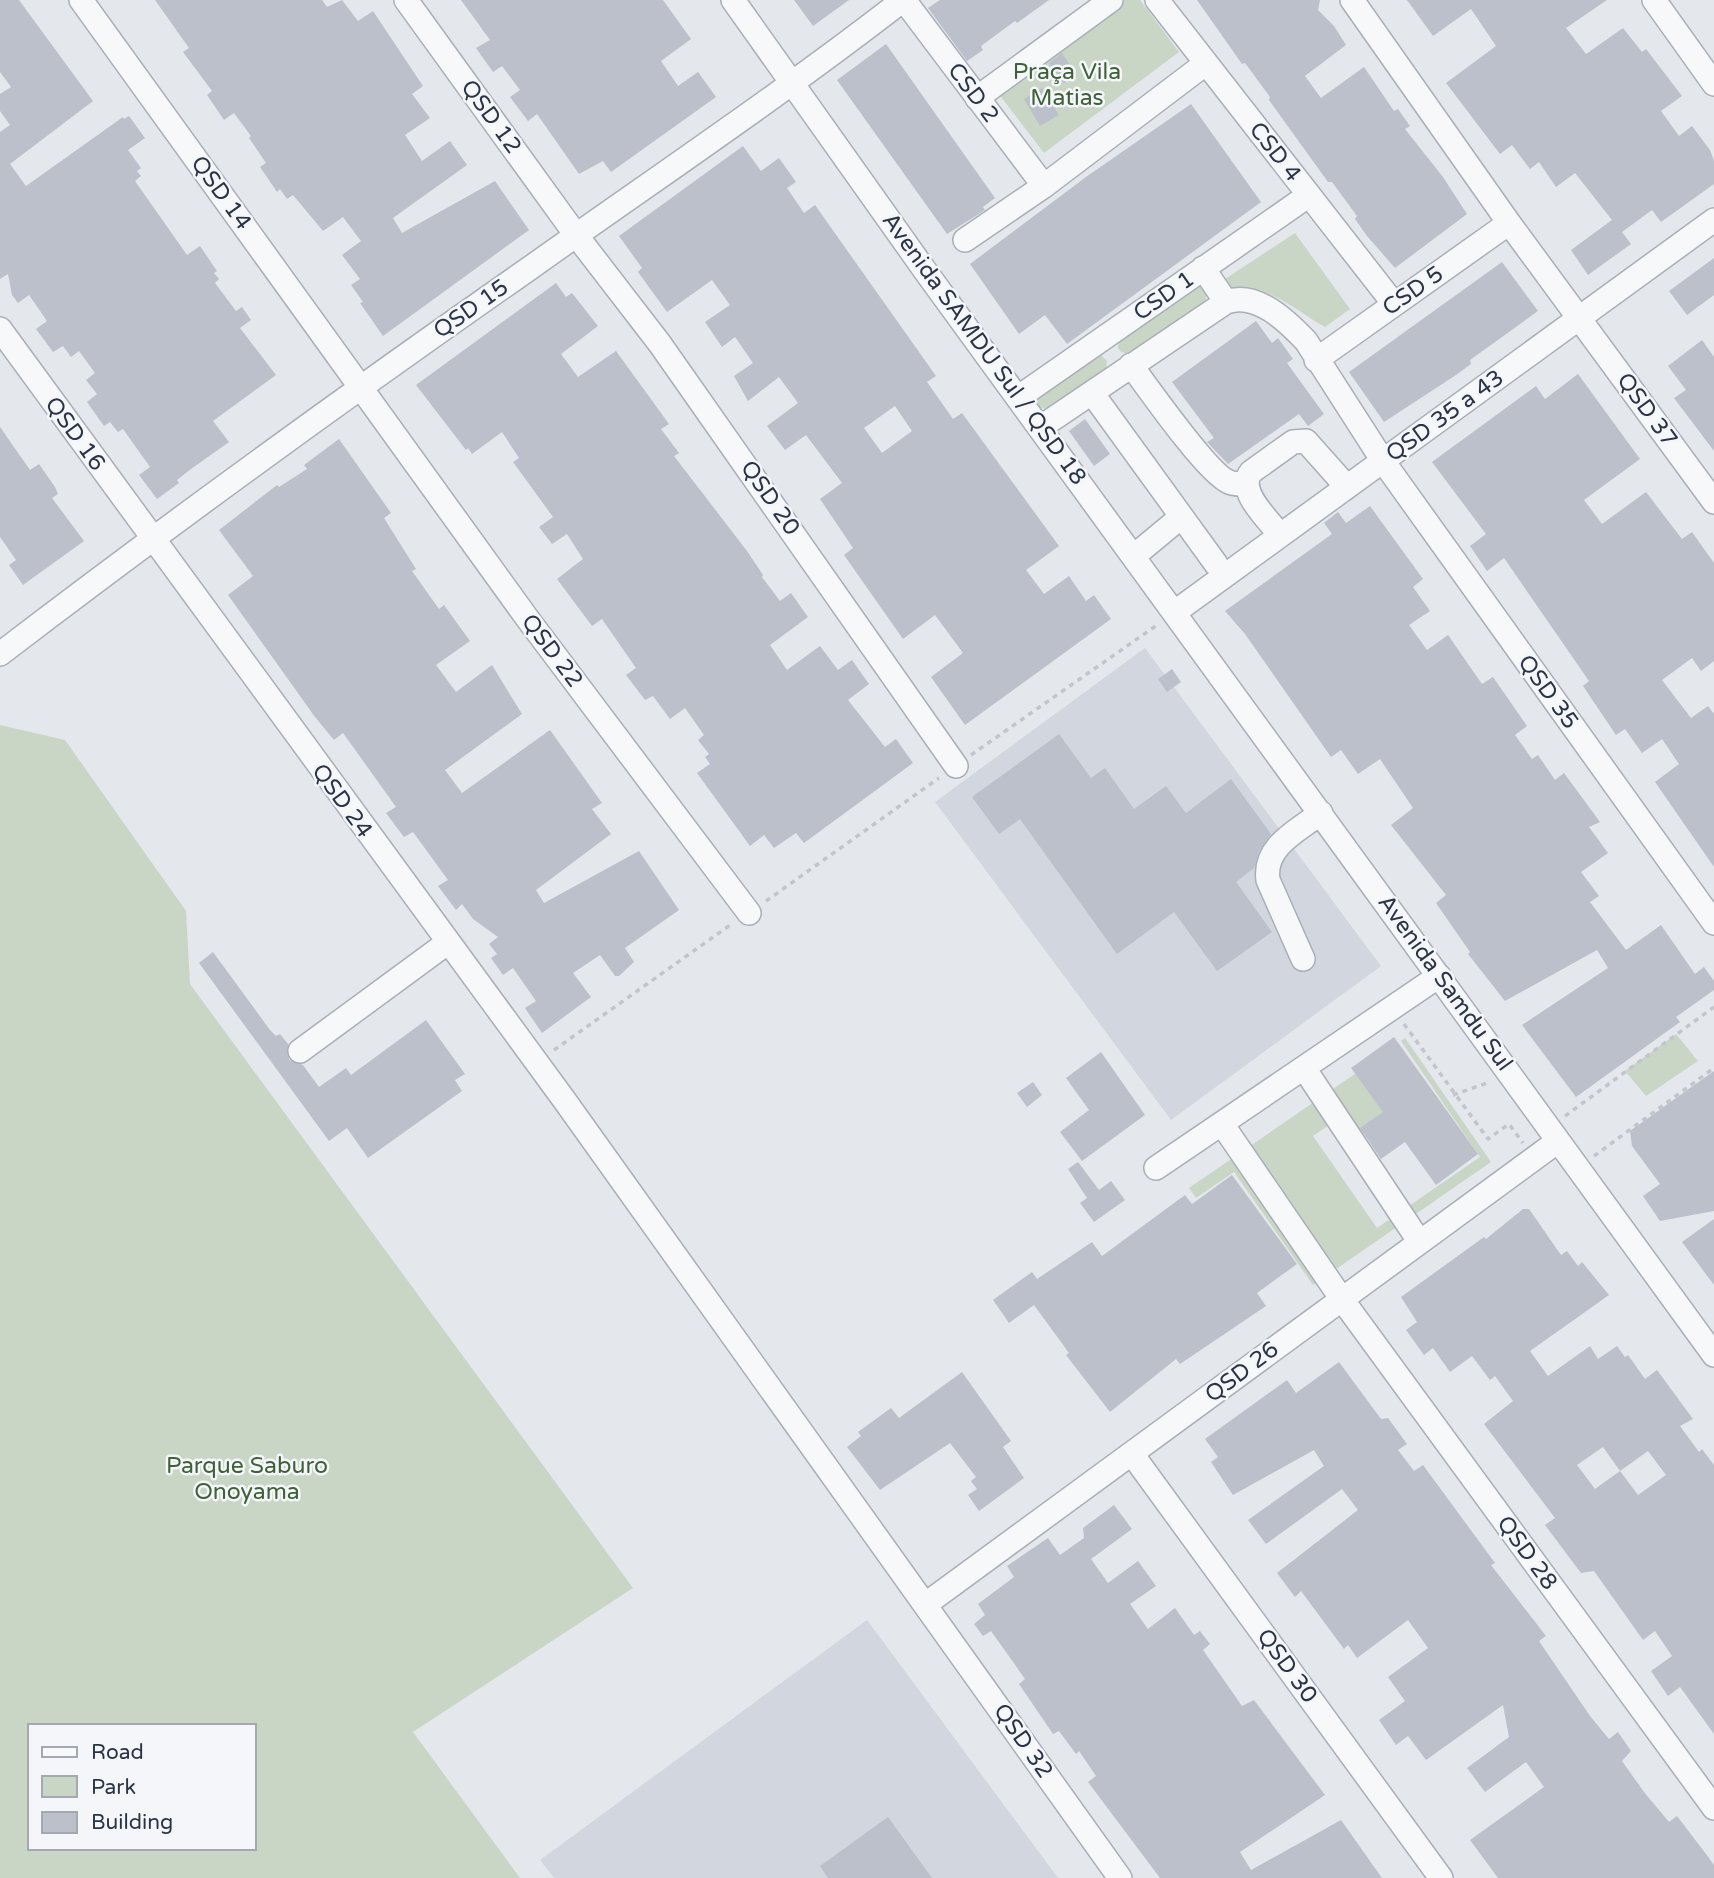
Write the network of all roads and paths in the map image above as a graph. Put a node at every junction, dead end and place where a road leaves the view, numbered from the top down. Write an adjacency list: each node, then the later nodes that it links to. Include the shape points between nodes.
1 (81, 0): 27 (street, QSD 14)
2 (406, 0): 17 (street, QSD 12)
3 (733, 0): 11 (street, Avenida SAMDU Sul / QSD 18)
4 (903, 0): 11 (street, QSD 15); 12 (street, CSD 2)
5 (1111, 0): 12 (street)
6 (1157, 0): 9 (street, CSD 4)
7 (1352, 0): 16 (street, QSD 37)
8 (1654, 0): 10 (street)
9 (1205, 64): 13 (street); 14 (street, CSD 4)
10 (1714, 84)
11 (794, 85): 17 (street, QSD 15); 29 (street, Avenida SAMDU Sul / QSD 18)
12 (977, 98): 13 (street, CSD 2)
13 (1044, 186): 18 (street)
14 (1309, 195): 19 (street, CSD 1); 21 (street, CSD 4)
15 (1714, 220): 22 (street, QSD 35 a 43)
16 (1509, 222): 21 (street, CSD 5); 22 (street, QSD 37)
17 (576, 235): 27 (street, QSD 15); 42 (street, QSD 20, via 660,344)
18 (965, 240)
19 (1203, 268): 20 (street); 24 (street, CSD 1)
20 (1226, 302): 25 (street, QSD 35, via 1238,298 1254,301 1290,325); 26 (street)
21 (1394, 304): 25 (street, CSD 5)
22 (1581, 317): 31 (street, QSD 35 a 43); 34 (street, QSD 37)
23 (0, 329): 37 (street, QSD 16)
24 (1101, 339): 26 (street); 29 (street, CSD 1)
25 (1316, 360): 31 (street, QSD 35)
26 (1127, 368): 28 (street); 32 (street, via 1221,477)
27 (361, 386): 37 (street, QSD 15); 44 (street, QSD 22, via 527,618)
28 (1092, 393): 30 (street); 35 (street)
29 (1019, 397): 30 (street, Avenida SAMDU Sul / QSD 18)
30 (1041, 427): 38 (street, Avenida SAMDU Sul / QSD 18)
31 (1383, 461): 33 (street, QSD 35 a 43); 45 (street, QSD 35)
32 (1246, 485): 33 (street, via 1251,472 1299,440 1311,444); 36 (street)
33 (1347, 487): 36 (street, QSD 35 a 43)
34 (1714, 502)
35 (1181, 517): 38 (street); 39 (street)
36 (1280, 535): 40 (street, QSD 35 a 43)
37 (150, 538): 41 (street, QSD 15); 46 (street, QSD 24)
38 (1134, 556): 40 (street, Avenida SAMDU Sul / QSD 18)
39 (1216, 564)
40 (1175, 612): 42 (path); 43 (street, Avenida Samdu Sul)
41 (0, 654)
42 (956, 766): 44 (path)
43 (1321, 813): 47 (street, via 1273,850 1266,866); 48 (street, Avenida Samdu Sul)
44 (749, 912): 52 (path)
45 (1714, 923)
46 (447, 943): 51 (street); 52 (street, QSD 24)
47 (1303, 959)
48 (1439, 976): 53 (street); 58 (street, Avenida Samdu Sul)
49 (1714, 1007): 58 (path)
50 (1404, 1023): 56 (path)
51 (300, 1051)
52 (535, 1063): 66 (street, QSD 32)
53 (1304, 1068): 57 (street); 62 (street)
54 (1714, 1068): 61 (path)
55 (1493, 1081): 56 (path)
56 (1454, 1094): 59 (path, via 1488,1139 1509,1124)
57 (1222, 1124): 60 (street); 63 (street, QSD 28)
58 (1554, 1134): 61 (street, Avenida Samdu Sul); 62 (street, QSD 26)
59 (1527, 1149)
60 (1156, 1168)
61 (1579, 1168): 64 (street, Avenida Samdu Sul)
62 (1419, 1241): 63 (street, QSD 26)
63 (1341, 1298): 65 (street, QSD 26); 67 (street, QSD 28)
64 (1714, 1355)
65 (1132, 1454): 66 (street, QSD 26); 69 (street, QSD 30)
66 (926, 1604): 68 (street, QSD 32)
67 (1714, 1808)
68 (1121, 1878)
69 (1441, 1878)

